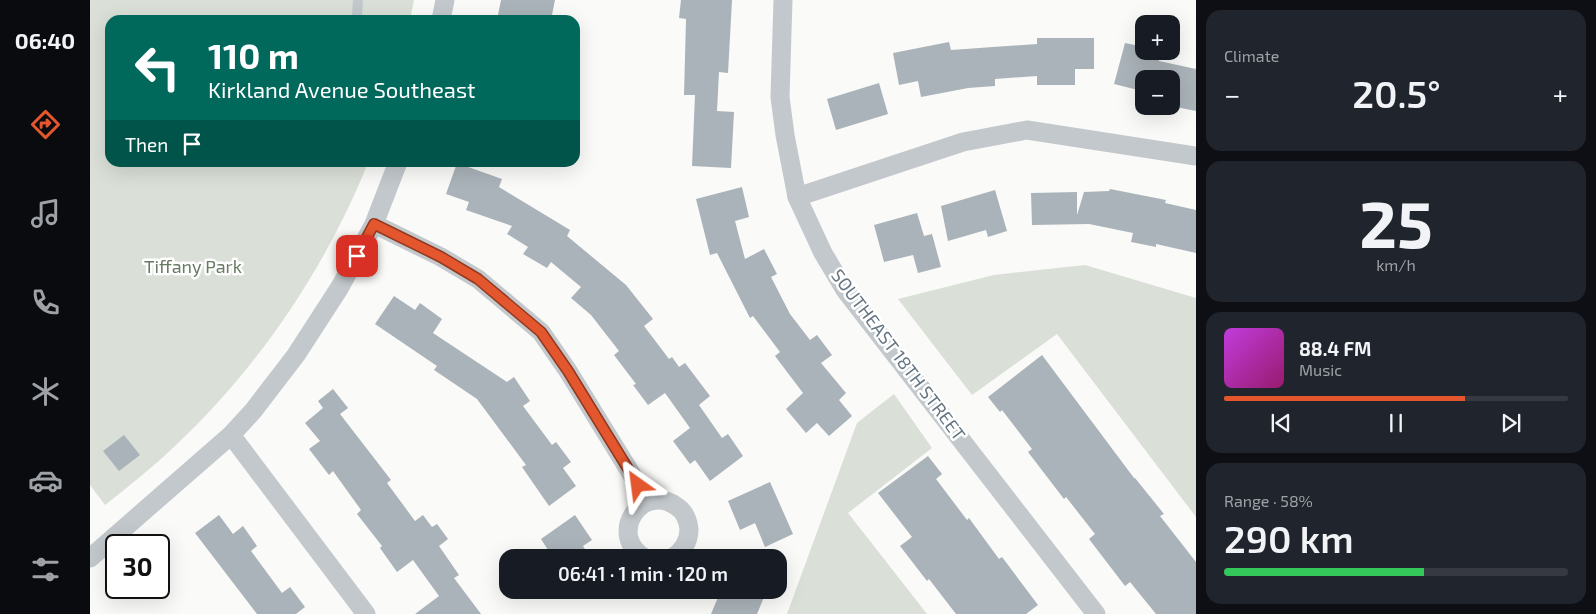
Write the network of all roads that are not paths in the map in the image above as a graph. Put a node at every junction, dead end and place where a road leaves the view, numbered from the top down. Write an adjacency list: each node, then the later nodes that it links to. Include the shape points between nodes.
1 (358, 0): 4 (lane)
2 (445, 0): 5 (street)
3 (783, 0): 8 (street, SOUTHEAST 18TH STREET, via 780,97)
4 (357, 15)
5 (442, 15)
6 (1196, 156): 8 (street, via 1027,130 962,142)
7 (396, 167): 9 (street)
8 (798, 197): 16 (street, SOUTHEAST 18TH STREET, via 824,253 846,290)
9 (374, 224): 10 (street, via 340,287 296,355); 11 (street, via 478,279 541,332)
10 (230, 435): 14 (street); 15 (street)
11 (648, 502): 12 (street, via 632,515 628,525 628,536); 13 (street, via 669,502 685,516 689,536)
12 (634, 549)
13 (682, 549)
14 (90, 558)
15 (366, 614)
16 (1096, 614)

